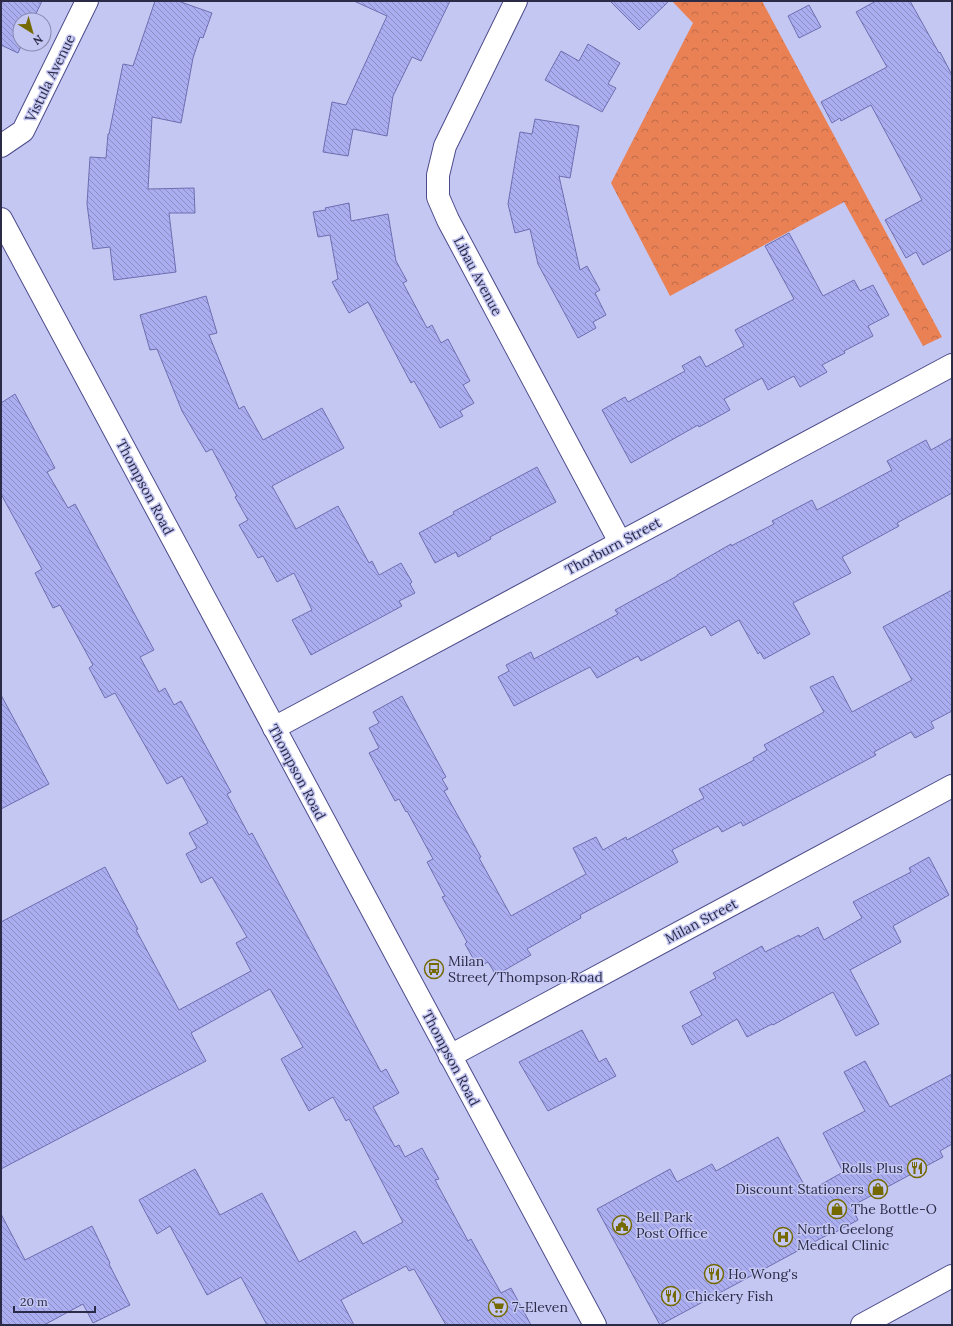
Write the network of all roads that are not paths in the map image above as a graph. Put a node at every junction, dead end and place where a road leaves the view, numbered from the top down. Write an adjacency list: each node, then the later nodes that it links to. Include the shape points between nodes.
1 (87, 1): 3 (street, Vistula Avenue, via 24,131)
2 (516, 1): 6 (street, Libau Avenue, via 446,146 438,175 438,197)
3 (1, 146)
4 (1, 219): 7 (street, Thompson Road)
5 (952, 365): 6 (street, Thorburn Street)
6 (620, 542): 7 (street, Thorburn Street)
7 (274, 728): 9 (street, Thompson Road)
8 (952, 786): 9 (street, Milan Street)
9 (450, 1056): 11 (street, Thompson Road)
10 (952, 1276): 12 (street)
11 (596, 1322)
12 (862, 1325)

